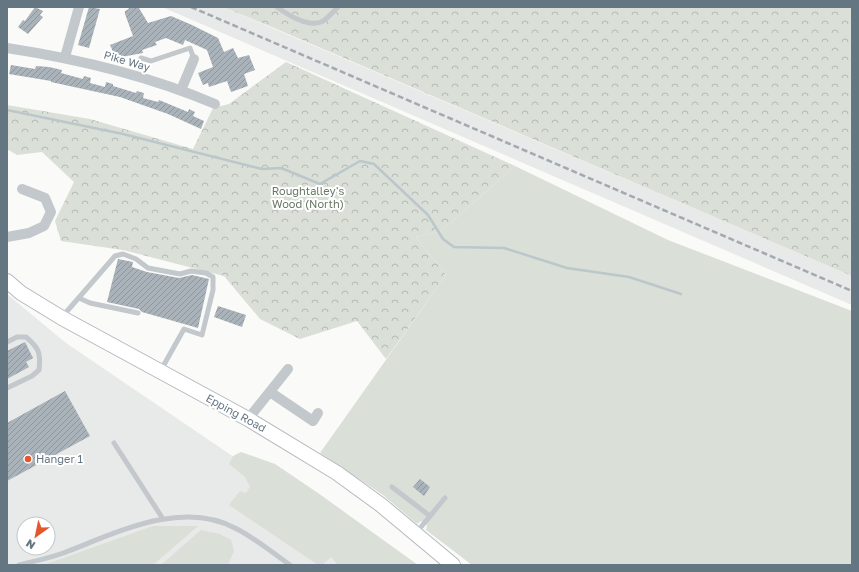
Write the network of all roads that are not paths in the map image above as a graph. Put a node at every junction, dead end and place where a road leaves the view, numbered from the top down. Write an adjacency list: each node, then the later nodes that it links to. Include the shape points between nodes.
1 (79, 7): 5 (street)
2 (277, 7): 3 (lane, via 292,17 312,24 322,22)
3 (338, 7)
4 (7, 48): 5 (street, Pike Way)
5 (65, 57): 8 (street, Pike Way)
6 (141, 58): 7 (lane, via 151,61 190,48)
7 (194, 58): 8 (street)
8 (181, 90): 9 (street, Pike Way)
9 (214, 104)
10 (22, 189): 11 (street, via 45,198 51,212 44,226)
11 (7, 237)
12 (7, 281): 15 (main road, Epping Road, via 27,297)
13 (79, 298): 14 (lane, via 90,303); 15 (lane); 18 (lane, via 115,256 122,254 148,268 180,274 191,271 206,273 213,277 213,290 202,334 184,329)
14 (138, 313)
15 (62, 318): 18 (main road, Epping Road)
16 (7, 342): 19 (lane, via 17,337 26,337 36,346 40,370)
17 (288, 369): 20 (street)
18 (160, 371): 22 (main road, Epping Road)
19 (7, 388)
20 (270, 392): 21 (street, via 313,421); 22 (street)
21 (318, 413)
22 (248, 419): 28 (main road, Epping Road, via 337,473)
23 (114, 443): 27 (lane)
24 (392, 487): 26 (lane)
25 (445, 498): 26 (lane)
26 (430, 516): 28 (lane)
27 (163, 520): 29 (lane, via 120,530 64,552); 30 (lane, via 207,518 237,528)
28 (416, 534): 31 (main road, Epping Road)
29 (19, 565)
30 (290, 565)
31 (453, 565)

